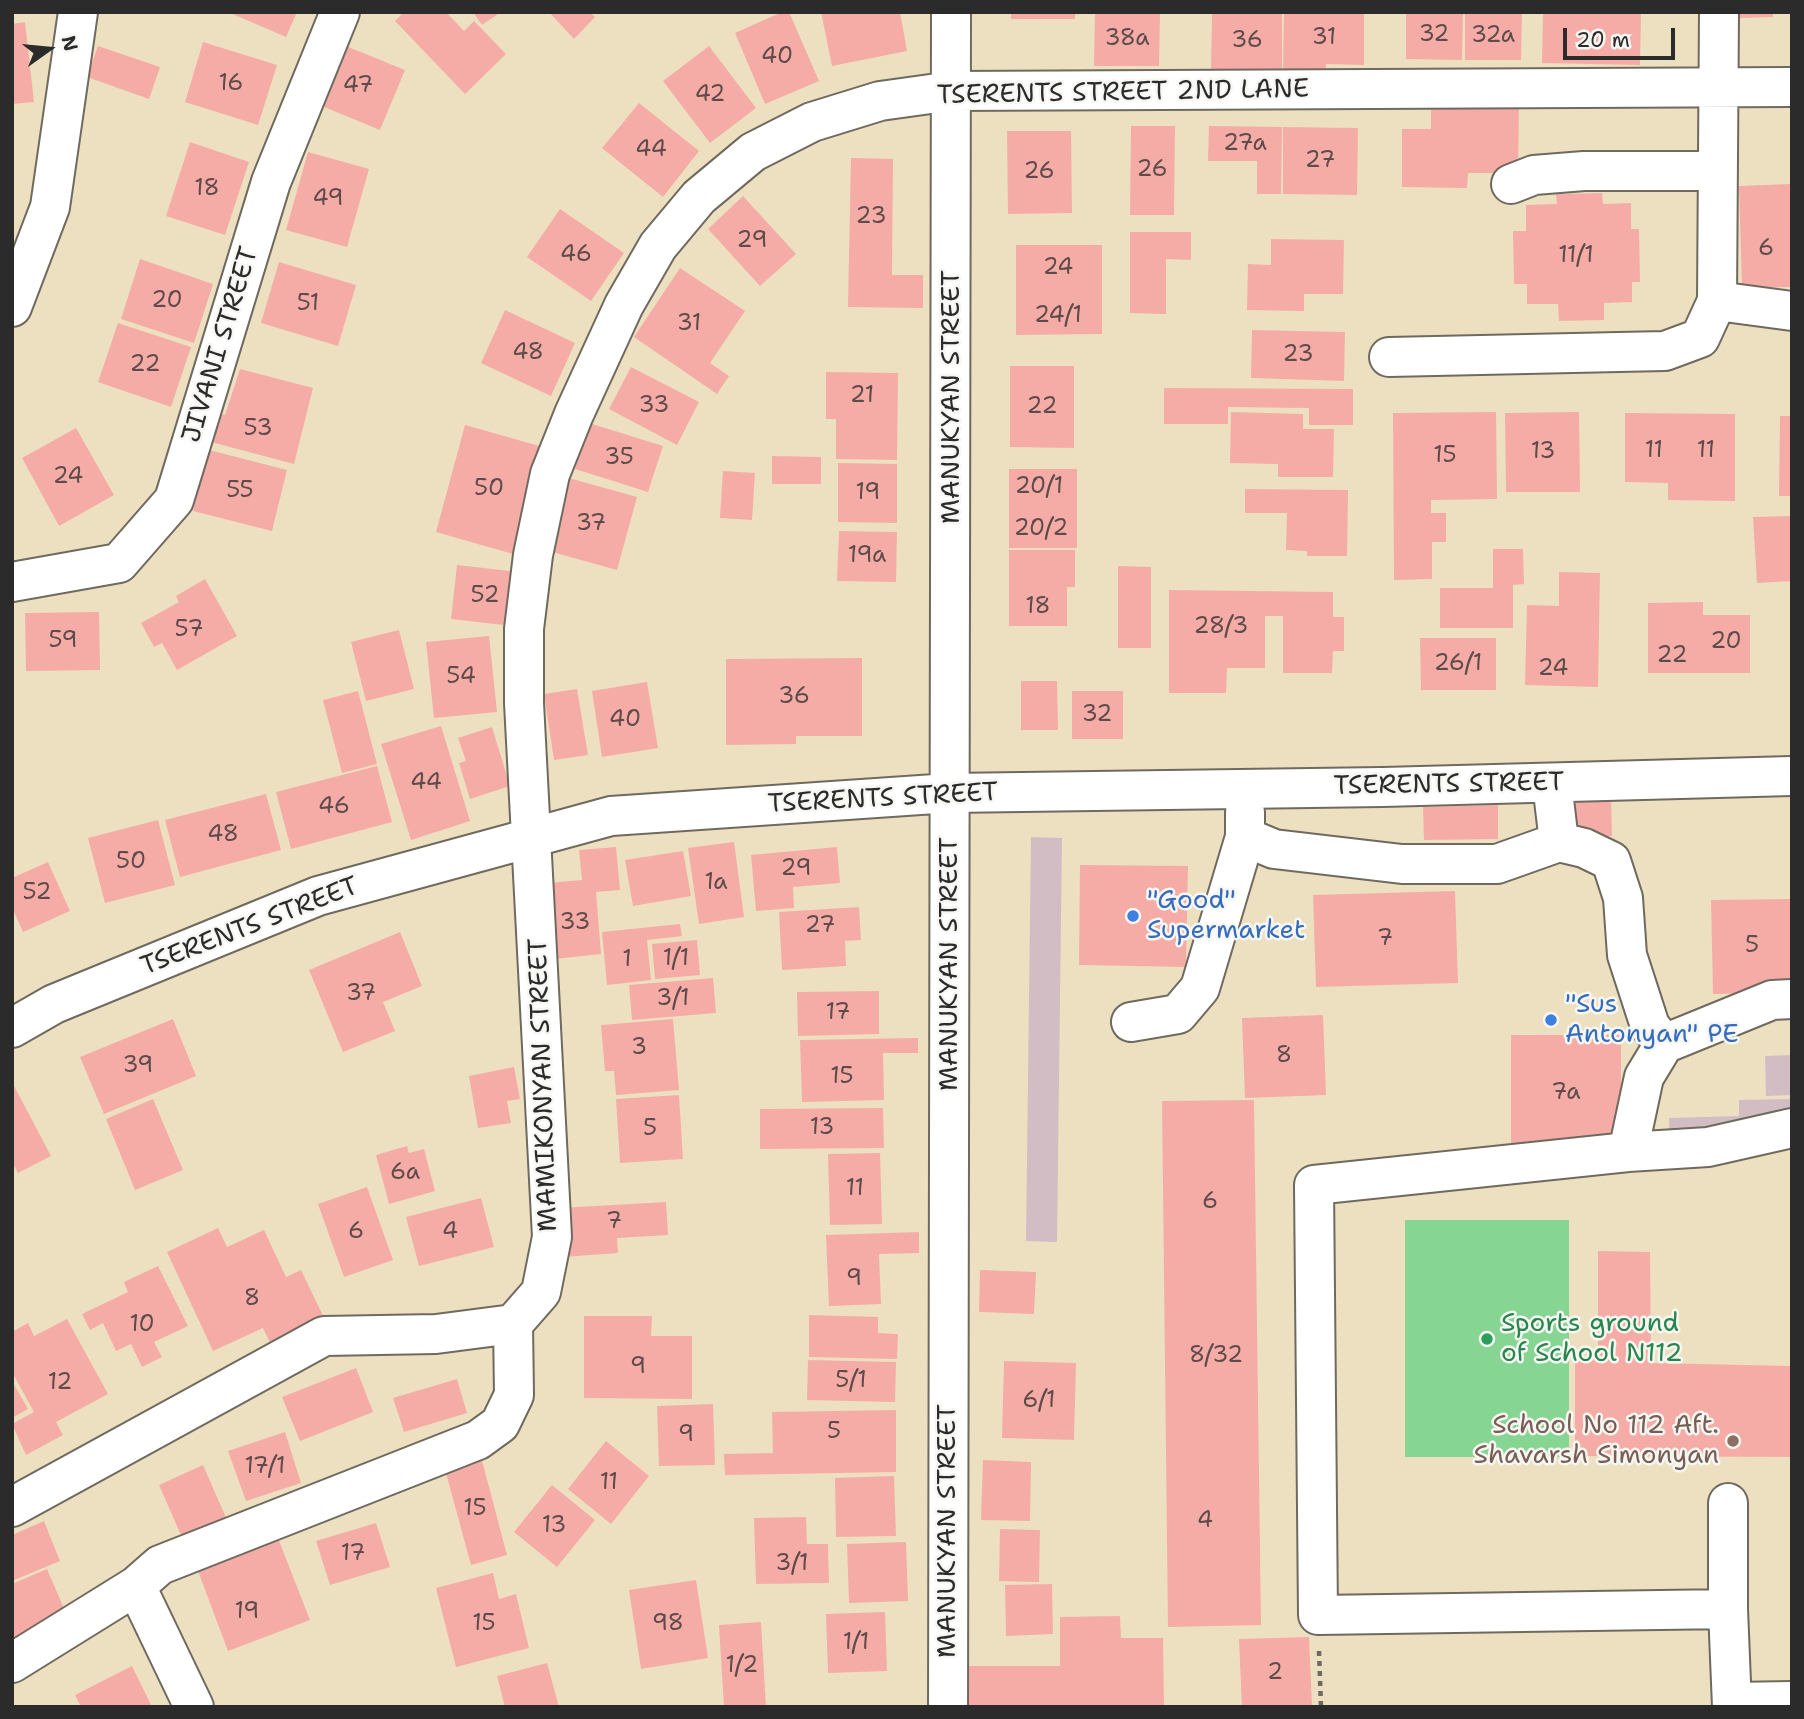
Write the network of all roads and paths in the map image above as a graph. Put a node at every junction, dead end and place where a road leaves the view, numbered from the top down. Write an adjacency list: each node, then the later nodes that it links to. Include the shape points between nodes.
1 (78, 12): 11 (street, via 50,207)
2 (340, 12): 14 (street, JIVANI STREET, via 271,181 174,500 119,563)
3 (951, 12): 7 (street, MANUKYAN STREET)
4 (1719, 12): 6 (street)
5 (1792, 87): 6 (street, TSERENTS STREET 2ND LANE)
6 (1719, 88): 7 (street, TSERENTS STREET 2ND LANE); 8 (street)
7 (952, 91): 18 (street, MANUKYAN STREET); 19 (street, TSERENTS STREET 2ND LANE, via 880,102 812,122 752,152 699,197 658,246 624,305 550,474 533,555 524,629)
8 (1718, 171): 9 (street, via 1584,171 1534,175); 10 (street)
9 (1511, 184)
10 (1717, 301): 12 (street); 13 (street, via 1700,338 1665,351)
11 (12, 307)
12 (1792, 311)
13 (1389, 357)
14 (12, 582)
15 (1792, 776): 16 (street, TSERENTS STREET)
16 (1552, 783): 17 (street, TSERENTS STREET); 21 (street)
17 (1246, 789): 18 (street, TSERENTS STREET); 20 (street)
18 (950, 793): 19 (street, TSERENTS STREET, via 611,816); 38 (street, MANUKYAN STREET)
19 (533, 835): 24 (street, TSERENTS STREET, via 318,896 54,1004); 28 (street, MAMIKONYAN STREET, via 552,1237 541,1292)
20 (1245, 837): 21 (street, via 1274,849 1402,864 1497,864); 23 (street, via 1200,988 1178,1014)
21 (1559, 842): 25 (street, via 1611,861 1623,898 1627,955 1650,1026)
22 (1792, 999): 25 (street, via 1772,1000)
23 (1131, 1022)
24 (12, 1028)
25 (1664, 1044): 27 (street, via 1644,1077)
26 (1792, 1128): 27 (street, via 1708,1147)
27 (1628, 1152): 33 (street, via 1314,1185)
28 (513, 1324): 30 (street, via 436,1334 324,1336); 31 (street, via 514,1395 500,1424 478,1440 160,1565)
29 (1728, 1503): 32 (street)
30 (12, 1507)
31 (136, 1586): 34 (street); 37 (street)
32 (1728, 1609): 33 (street); 36 (street)
33 (1318, 1615): 39 (path)
34 (12, 1663)
35 (1792, 1701): 36 (street)
36 (1732, 1705)
37 (194, 1707)
38 (948, 1707)
39 (1321, 1707)

